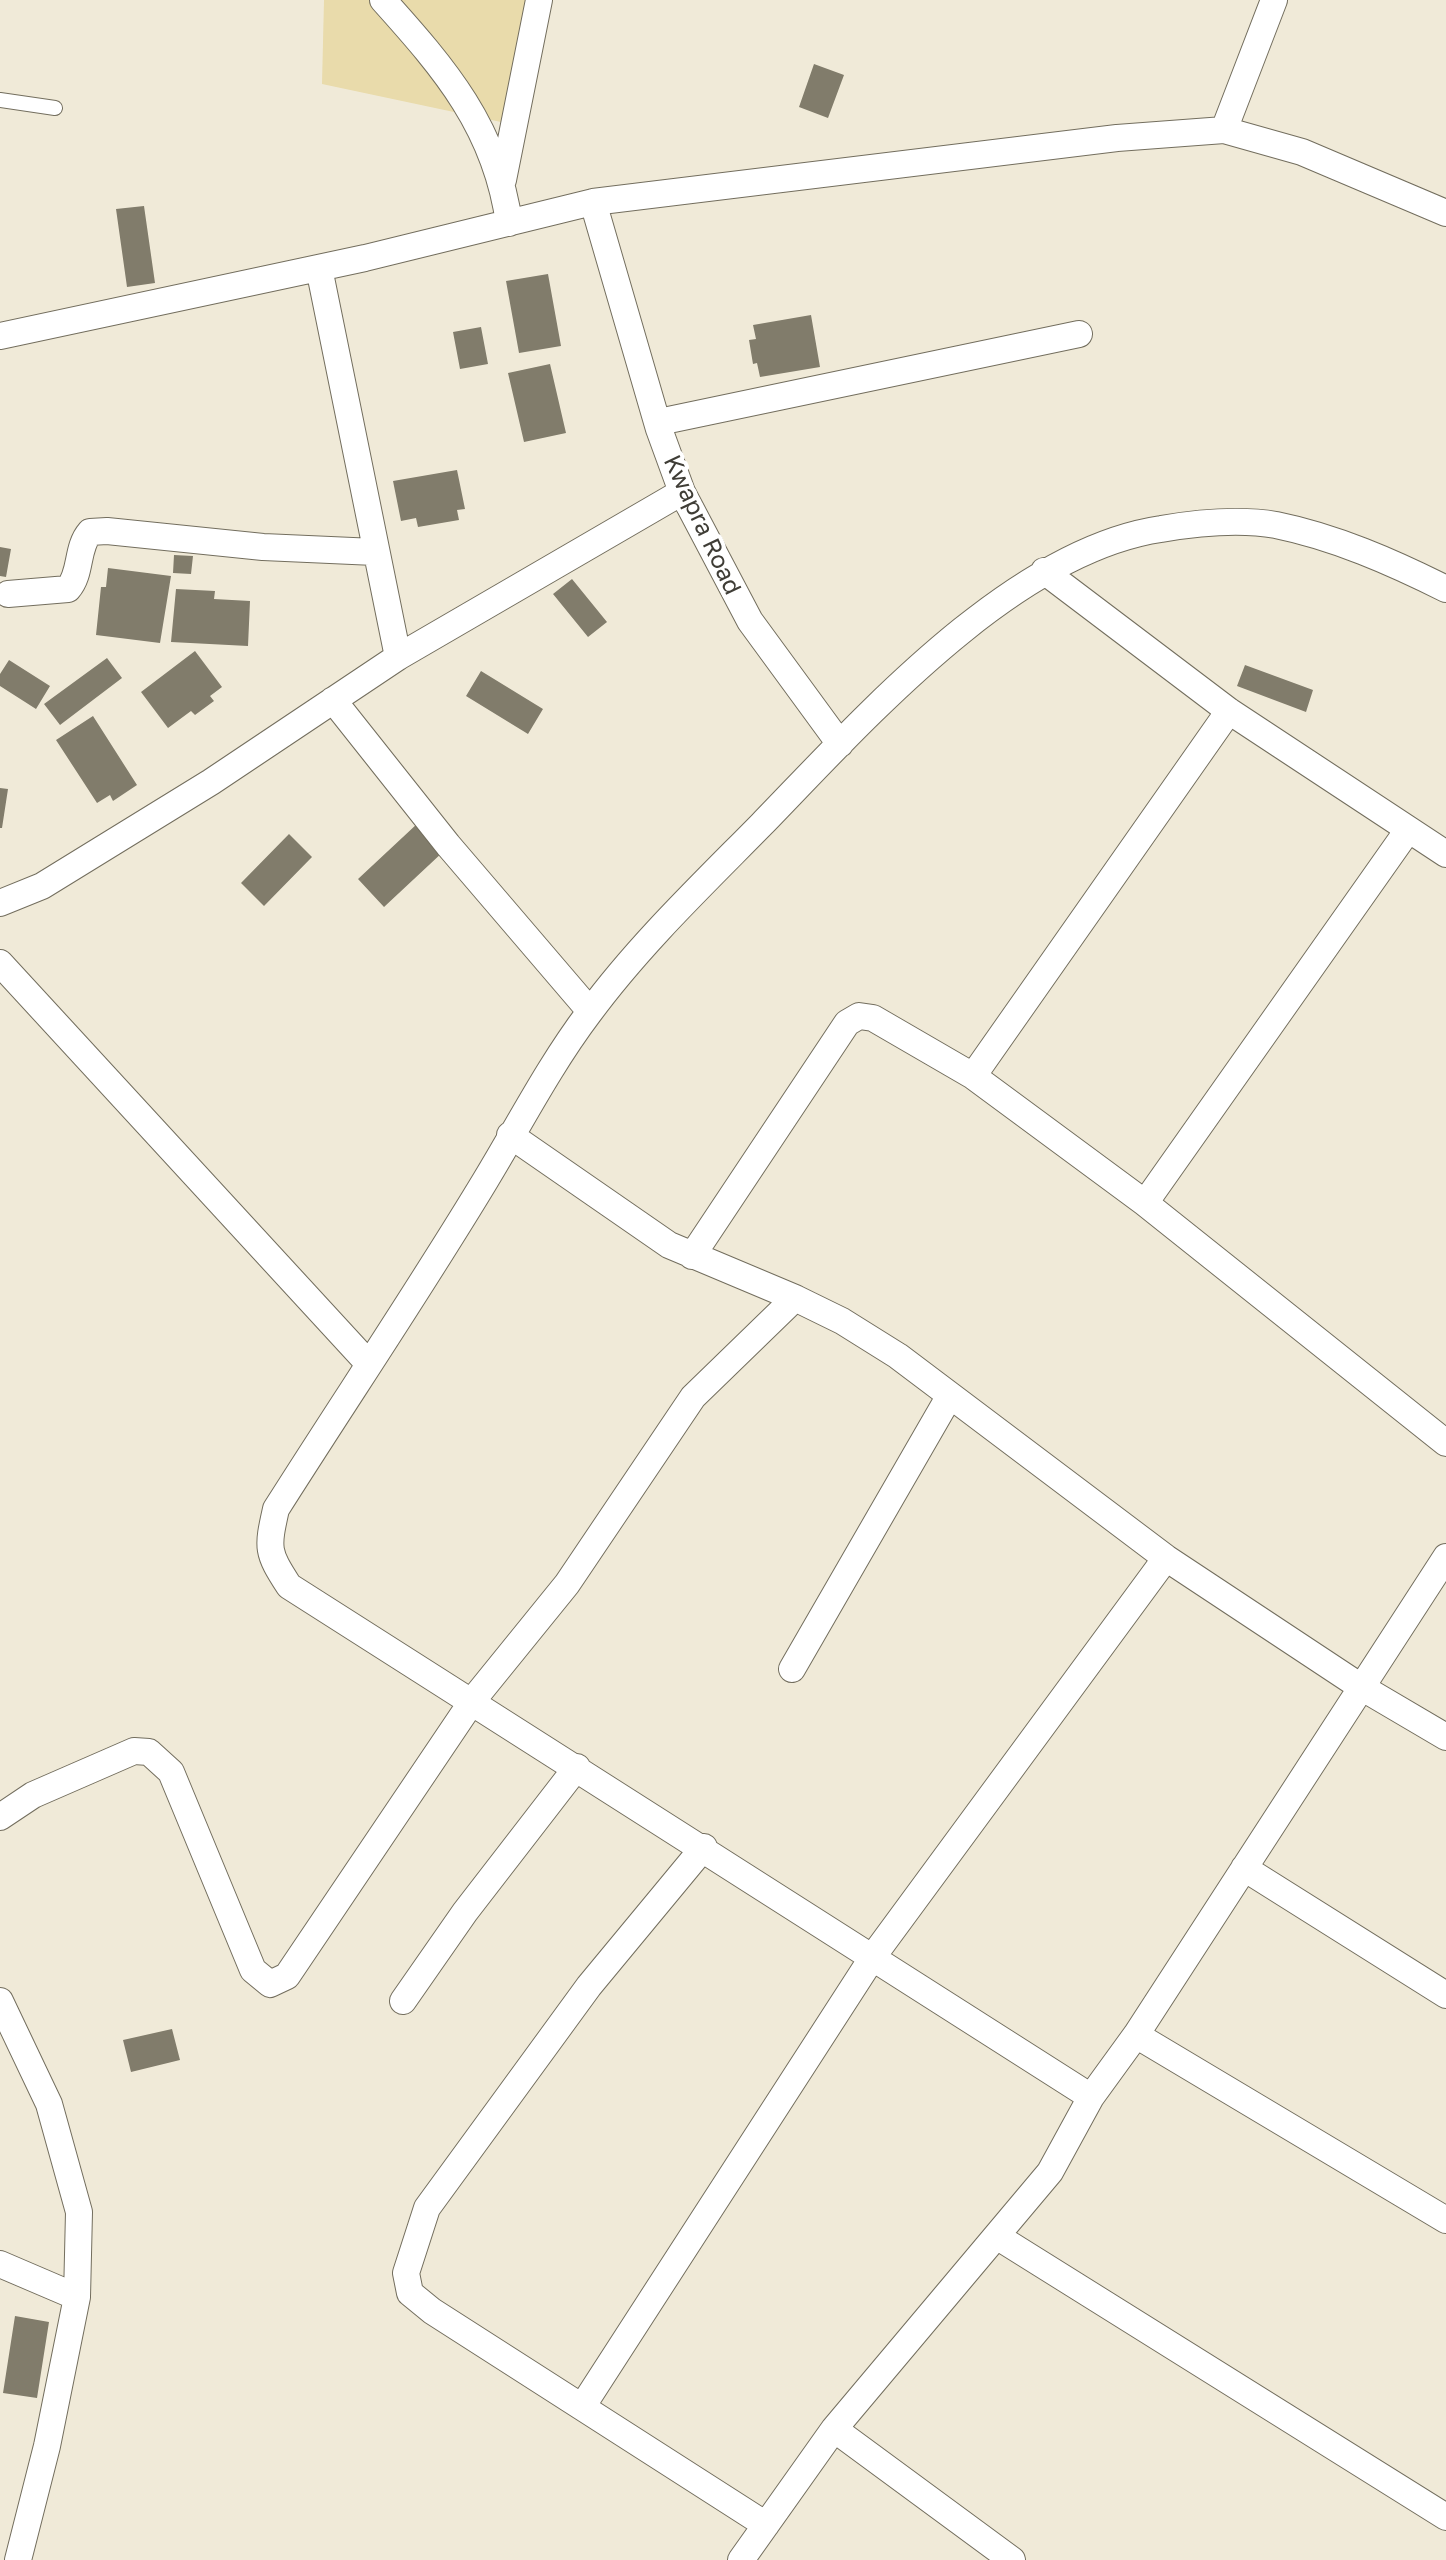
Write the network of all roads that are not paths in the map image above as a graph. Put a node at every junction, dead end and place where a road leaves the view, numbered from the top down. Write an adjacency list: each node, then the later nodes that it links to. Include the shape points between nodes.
1 (383, 0): 7 (street, via 442,65 487,140)
2 (539, 0): 7 (street)
3 (1274, 0): 6 (street)
4 (0, 100): 5 (lane)
5 (55, 108)
6 (1224, 130): 8 (street, via 1056,144); 9 (street, via 1302,152)
7 (503, 180): 10 (street)
8 (593, 202): 10 (street); 14 (street, Kwapra Road)
9 (1446, 213)
10 (509, 223): 11 (street)
11 (319, 268): 13 (street); 16 (street)
12 (1079, 334): 14 (street)
13 (0, 336)
14 (659, 422): 15 (street, Kwapra Road)
15 (682, 492): 20 (street); 23 (street, Kwapra Road, via 750,621)
16 (375, 552): 19 (street, via 90,532 68,589); 20 (street)
17 (1044, 571): 18 (street, via 1104,543 1158,529 1274,525 1383,558); 22 (street); 23 (street, via 929,661)
18 (1446, 589)
19 (8, 594)
20 (398, 657): 21 (street)
21 (333, 700): 26 (street, via 55,878); 28 (street)
22 (1229, 711): 24 (street); 29 (street)
23 (840, 744): 28 (street)
24 (1408, 830): 25 (street); 31 (street)
25 (1446, 854)
26 (0, 903)
27 (0, 963): 34 (street)
28 (590, 1011): 30 (street)
29 (973, 1076): 31 (street); 32 (street, via 873,1018 859,1016 847,1023)
30 (510, 1135): 32 (street, via 636,1225); 34 (street)
31 (1145, 1203): 36 (street)
32 (692, 1256): 33 (street)
33 (795, 1298): 35 (street, via 898,1356); 41 (street, via 693,1397 567,1584)
34 (368, 1363): 41 (street, via 276,1509 269,1555 289,1586)
35 (949, 1397): 38 (street); 39 (street)
36 (1446, 1443)
37 (1446, 1557): 40 (street)
38 (1166, 1558): 40 (street); 47 (street)
39 (792, 1669)
40 (1361, 1687): 42 (street); 46 (street)
41 (473, 1700): 43 (street); 44 (street, via 278,1983 263,1981 253,1970 171,1772 149,1752 134,1751 33,1795)
42 (1446, 1737)
43 (577, 1767): 45 (street); 50 (street)
44 (0, 1817)
45 (704, 1847): 47 (street); 57 (street, via 589,1986 427,2208 406,2273 410,2293 432,2311)
46 (1244, 1868): 48 (street); 51 (street)
47 (874, 1955): 52 (street); 57 (street)
48 (1446, 1995)
49 (0, 2001): 56 (street, via 49,2104 79,2212)
50 (403, 2001)
51 (1136, 2035): 52 (street); 53 (street)
52 (1091, 2097): 54 (street, via 1050,2172)
53 (1446, 2220)
54 (998, 2237): 58 (street); 59 (street)
55 (0, 2264): 56 (street)
56 (77, 2297): 61 (street)
57 (582, 2407): 60 (street)
58 (834, 2429): 60 (street); 63 (street)
59 (1446, 2517)
60 (766, 2525): 62 (street)
61 (18, 2560)
62 (741, 2560)
63 (1012, 2560)

